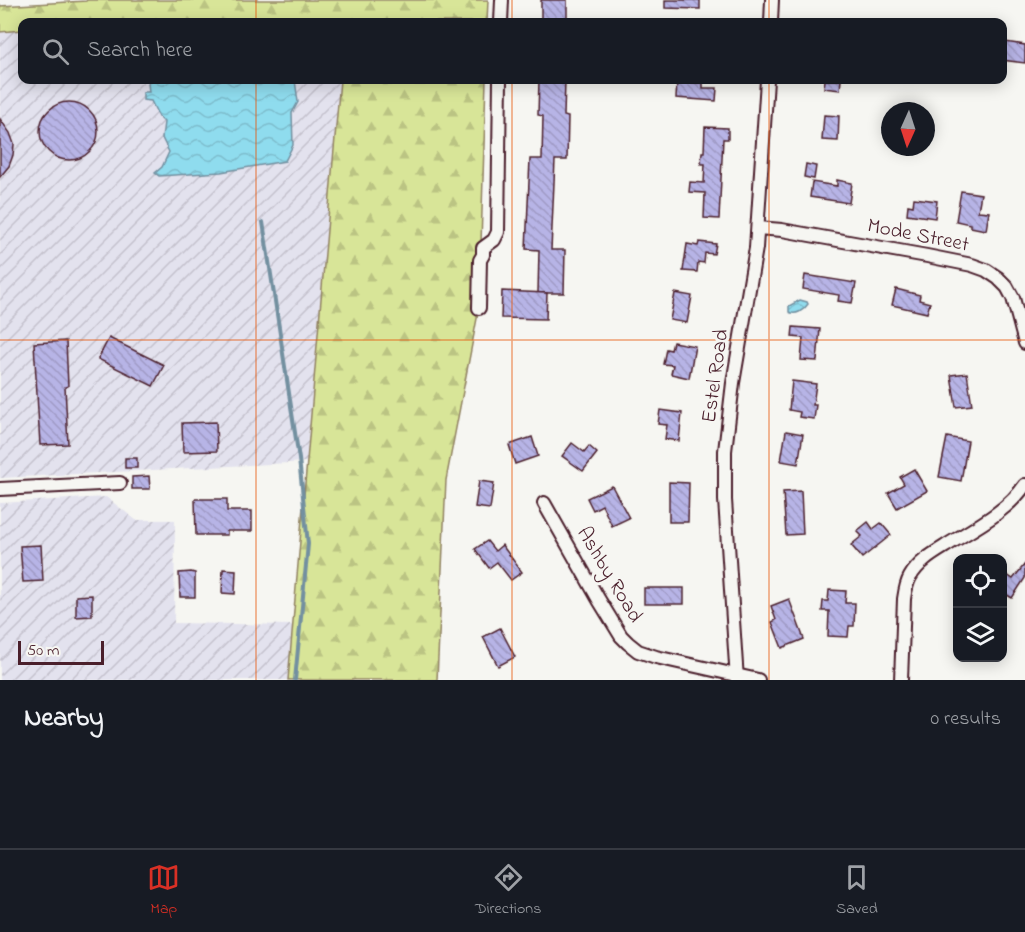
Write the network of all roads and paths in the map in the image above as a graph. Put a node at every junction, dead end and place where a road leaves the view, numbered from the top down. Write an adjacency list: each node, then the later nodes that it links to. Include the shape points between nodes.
1 (502, 0): 3 (street)
2 (772, 0): 4 (street)
3 (501, 18)
4 (771, 18)
5 (500, 84): 8 (street, via 498,232 483,248)
6 (767, 84): 7 (street, Estel Road)
7 (758, 228): 9 (street, Mode Street, via 927,256 986,270 1007,287 1013,298); 14 (street, Estel Road, via 725,451)
8 (478, 308)
9 (1025, 343)
10 (120, 483): 12 (street)
11 (1025, 485): 16 (street, via 1002,510 932,555 910,577 904,599)
12 (0, 489)
13 (544, 503): 14 (street, Ashby Road, via 628,643 643,653)
14 (736, 678): 15 (street, Ashby Road)
15 (758, 680)
16 (901, 680)

